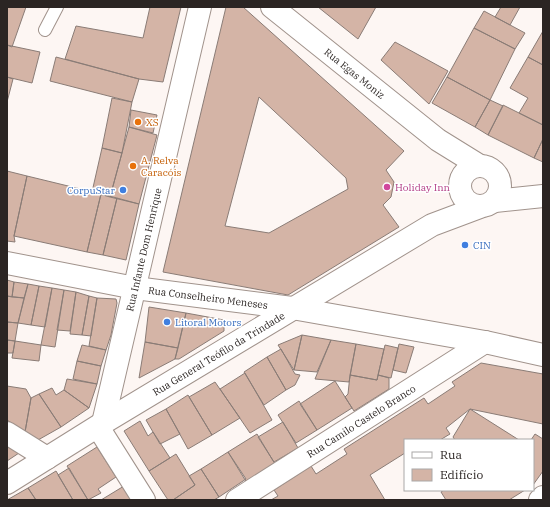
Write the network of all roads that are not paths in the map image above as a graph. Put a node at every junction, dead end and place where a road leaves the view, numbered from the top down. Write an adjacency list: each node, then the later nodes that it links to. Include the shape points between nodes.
1 (56, 7): 4 (lane)
2 (200, 7): 13 (main road, Rua Infante Dom Henrique)
3 (272, 7): 5 (main road, Rua Egas Moniz)
4 (45, 30)
5 (438, 140): 6 (main road, Rua Egas Moniz); 8 (main road, Rua Egas Moniz)
6 (480, 166): 7 (main road, via 495,172); 8 (main road, via 472,167)
7 (499, 179): 9 (main road); 10 (main road, via 499,194)
8 (460, 182): 10 (main road, via 461,194 465,201 472,206); 11 (main road, Rua General Teófilo da Trindade)
9 (543, 196): 10 (main road, Rua General Teófilo da Trindade)
10 (487, 204): 11 (main road, Rua General Teófilo da Trindade)
11 (432, 225): 14 (main road, Rua General Teófilo da Trindade)
12 (7, 263): 13 (main road, Rua Conselheiro Meneses)
13 (135, 288): 14 (main road, Rua Conselheiro Meneses); 17 (main road, Rua Infante Dom Henrique)
14 (292, 308): 15 (main road, Rua Conselheiro Meneses); 17 (main road, Rua General Teófilo da Trindade)
15 (485, 342): 16 (main road, Rua Conselheiro Meneses); 23 (main road, Rua Camilo Castelo Branco)
16 (543, 355)
17 (101, 425): 19 (main road, Rua General Teófilo da Trindade); 22 (main road)
18 (7, 433): 19 (main road)
19 (47, 458): 20 (main road, Rua General Teófilo da Trindade)
20 (7, 483)
21 (543, 497): 24 (main road)
22 (144, 500)
23 (237, 500)
24 (540, 500)

